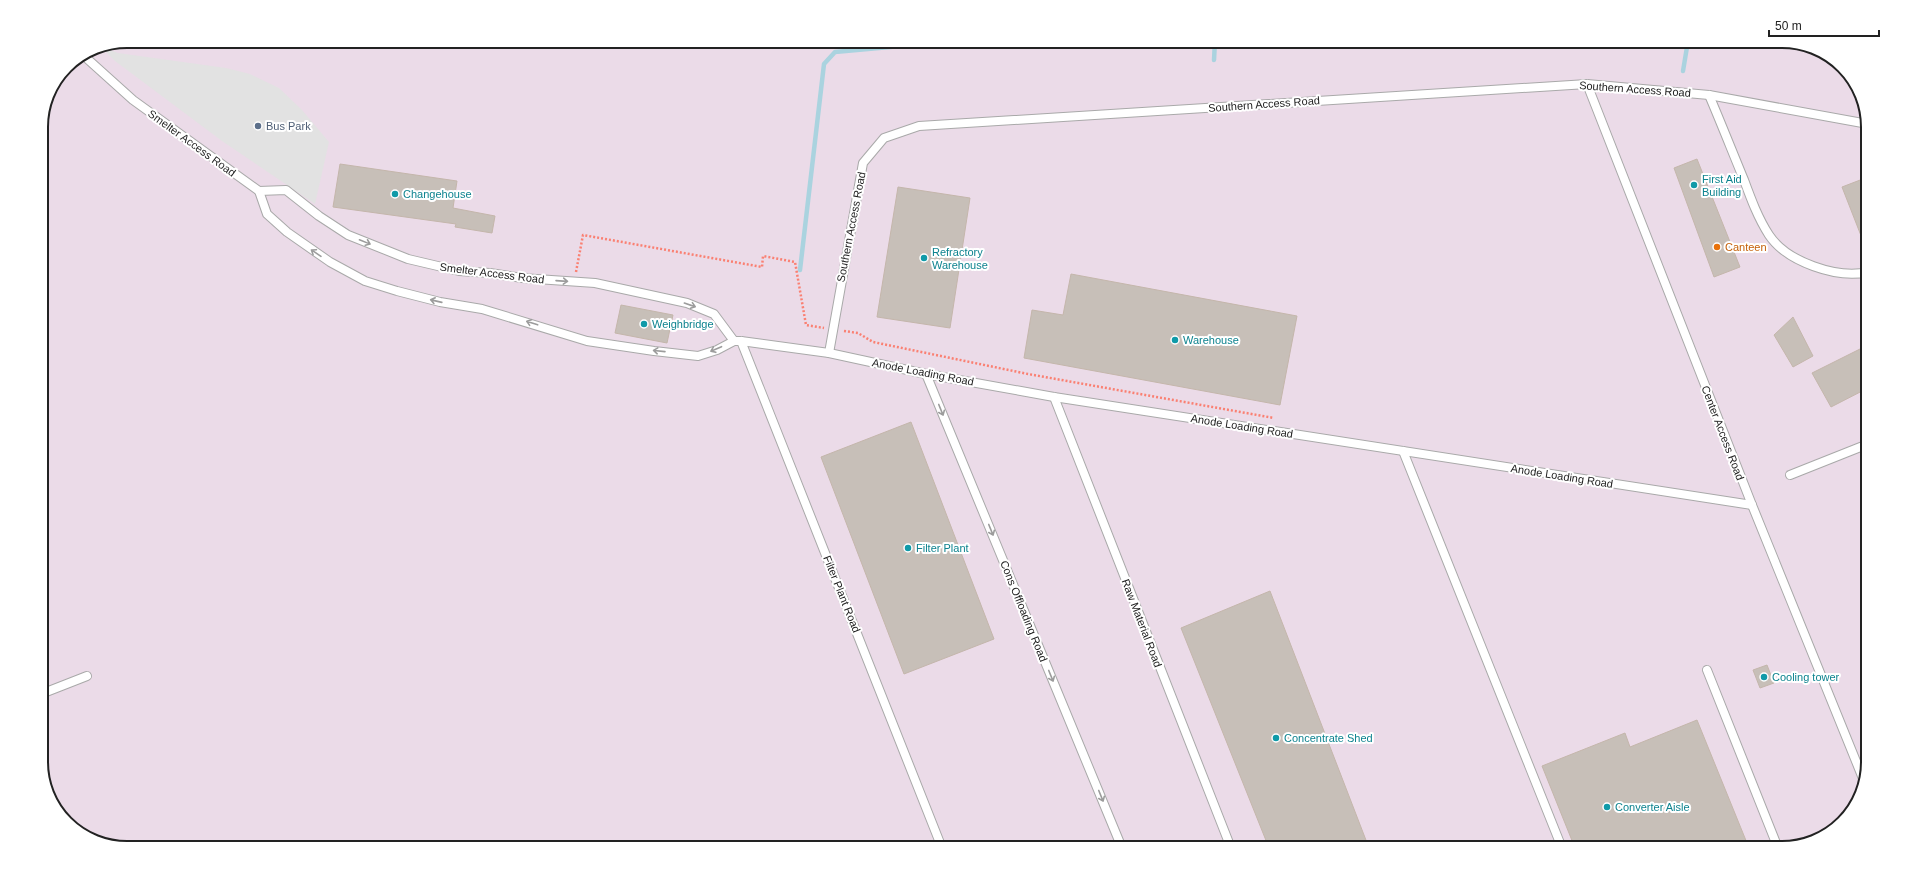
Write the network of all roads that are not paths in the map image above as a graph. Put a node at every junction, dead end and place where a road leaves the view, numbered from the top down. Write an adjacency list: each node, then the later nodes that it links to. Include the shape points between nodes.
1 (88, 59): 5 (lane, Smelter Access Road, via 133,100)
2 (1587, 84): 3 (lane, Southern Access Road); 8 (lane, Southern Access Road, via 919,126 884,138 863,163); 14 (lane, Center Access Road)
3 (1709, 95): 4 (lane, Southern Access Road); 6 (lane, via 1758,216 1770,237 1787,252 1808,264 1832,272)
4 (1861, 123)
5 (259, 191): 7 (lane, Smelter Access Road, one-way to 7, via 286,190 348,235 408,259 459,271 595,283 687,303 714,314); 7 (lane, one-way to 5, via 698,356 587,341 482,309 440,302 365,281 330,262 287,232 266,214)
6 (1861, 274)
7 (738, 341): 8 (lane, Anode Loading Road); 19 (lane, Filter Plant Road)
8 (829, 353): 9 (lane, Anode Loading Road)
9 (926, 374): 10 (lane, Anode Loading Road); 20 (lane, Cons Offloading Road, one-way to 20)
10 (1054, 397): 12 (lane, Anode Loading Road); 21 (lane, Raw Material Road)
11 (1861, 447): 13 (lane)
12 (1403, 451): 14 (lane, Anode Loading Road); 22 (lane)
13 (1790, 475)
14 (1752, 505): 18 (lane, Center Access Road)
15 (1707, 670): 23 (lane)
16 (87, 676): 17 (lane)
17 (48, 691)
18 (1860, 771)
19 (939, 841)
20 (1119, 841)
21 (1228, 841)
22 (1559, 841)
23 (1775, 841)

